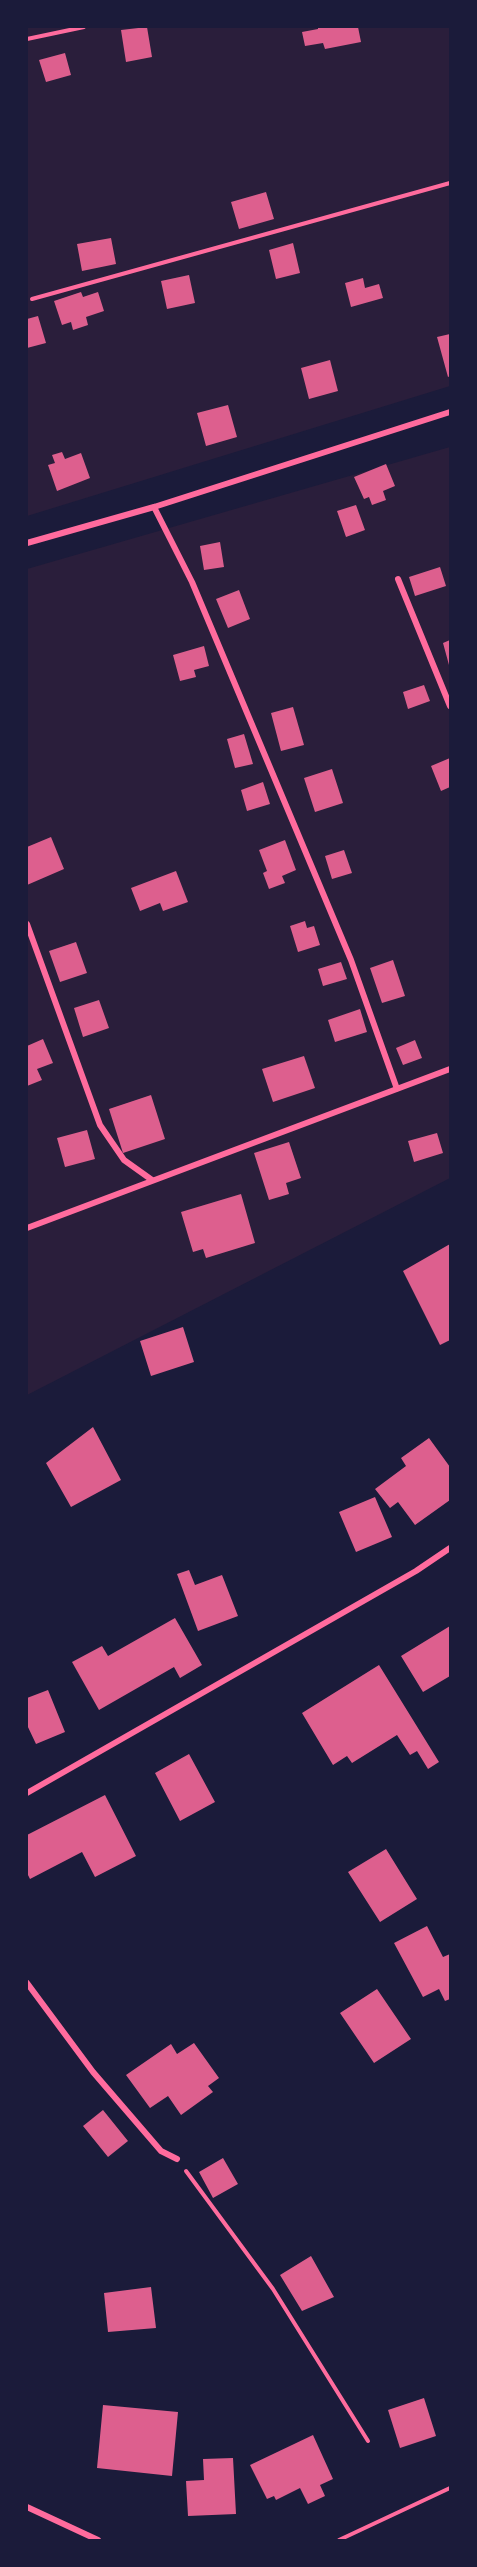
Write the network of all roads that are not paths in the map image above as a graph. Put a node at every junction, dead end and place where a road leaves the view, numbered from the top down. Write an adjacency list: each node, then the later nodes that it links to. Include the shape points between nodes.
1 (450, 412): 2 (street)
2 (154, 507): 3 (street); 8 (street, via 192,582 329,907)
3 (27, 543)
4 (398, 579): 5 (street)
5 (450, 706)
6 (27, 924): 9 (street, via 100,1125 124,1160)
7 (450, 1070): 8 (street)
8 (397, 1089): 9 (street)
9 (152, 1180): 10 (street)
10 (27, 1228)
11 (450, 1548): 12 (street)
12 (27, 1792)
13 (27, 1983): 14 (street, via 93,2072 161,2151)
14 (177, 2159)
15 (27, 2507): 16 (street)
16 (99, 2540)

